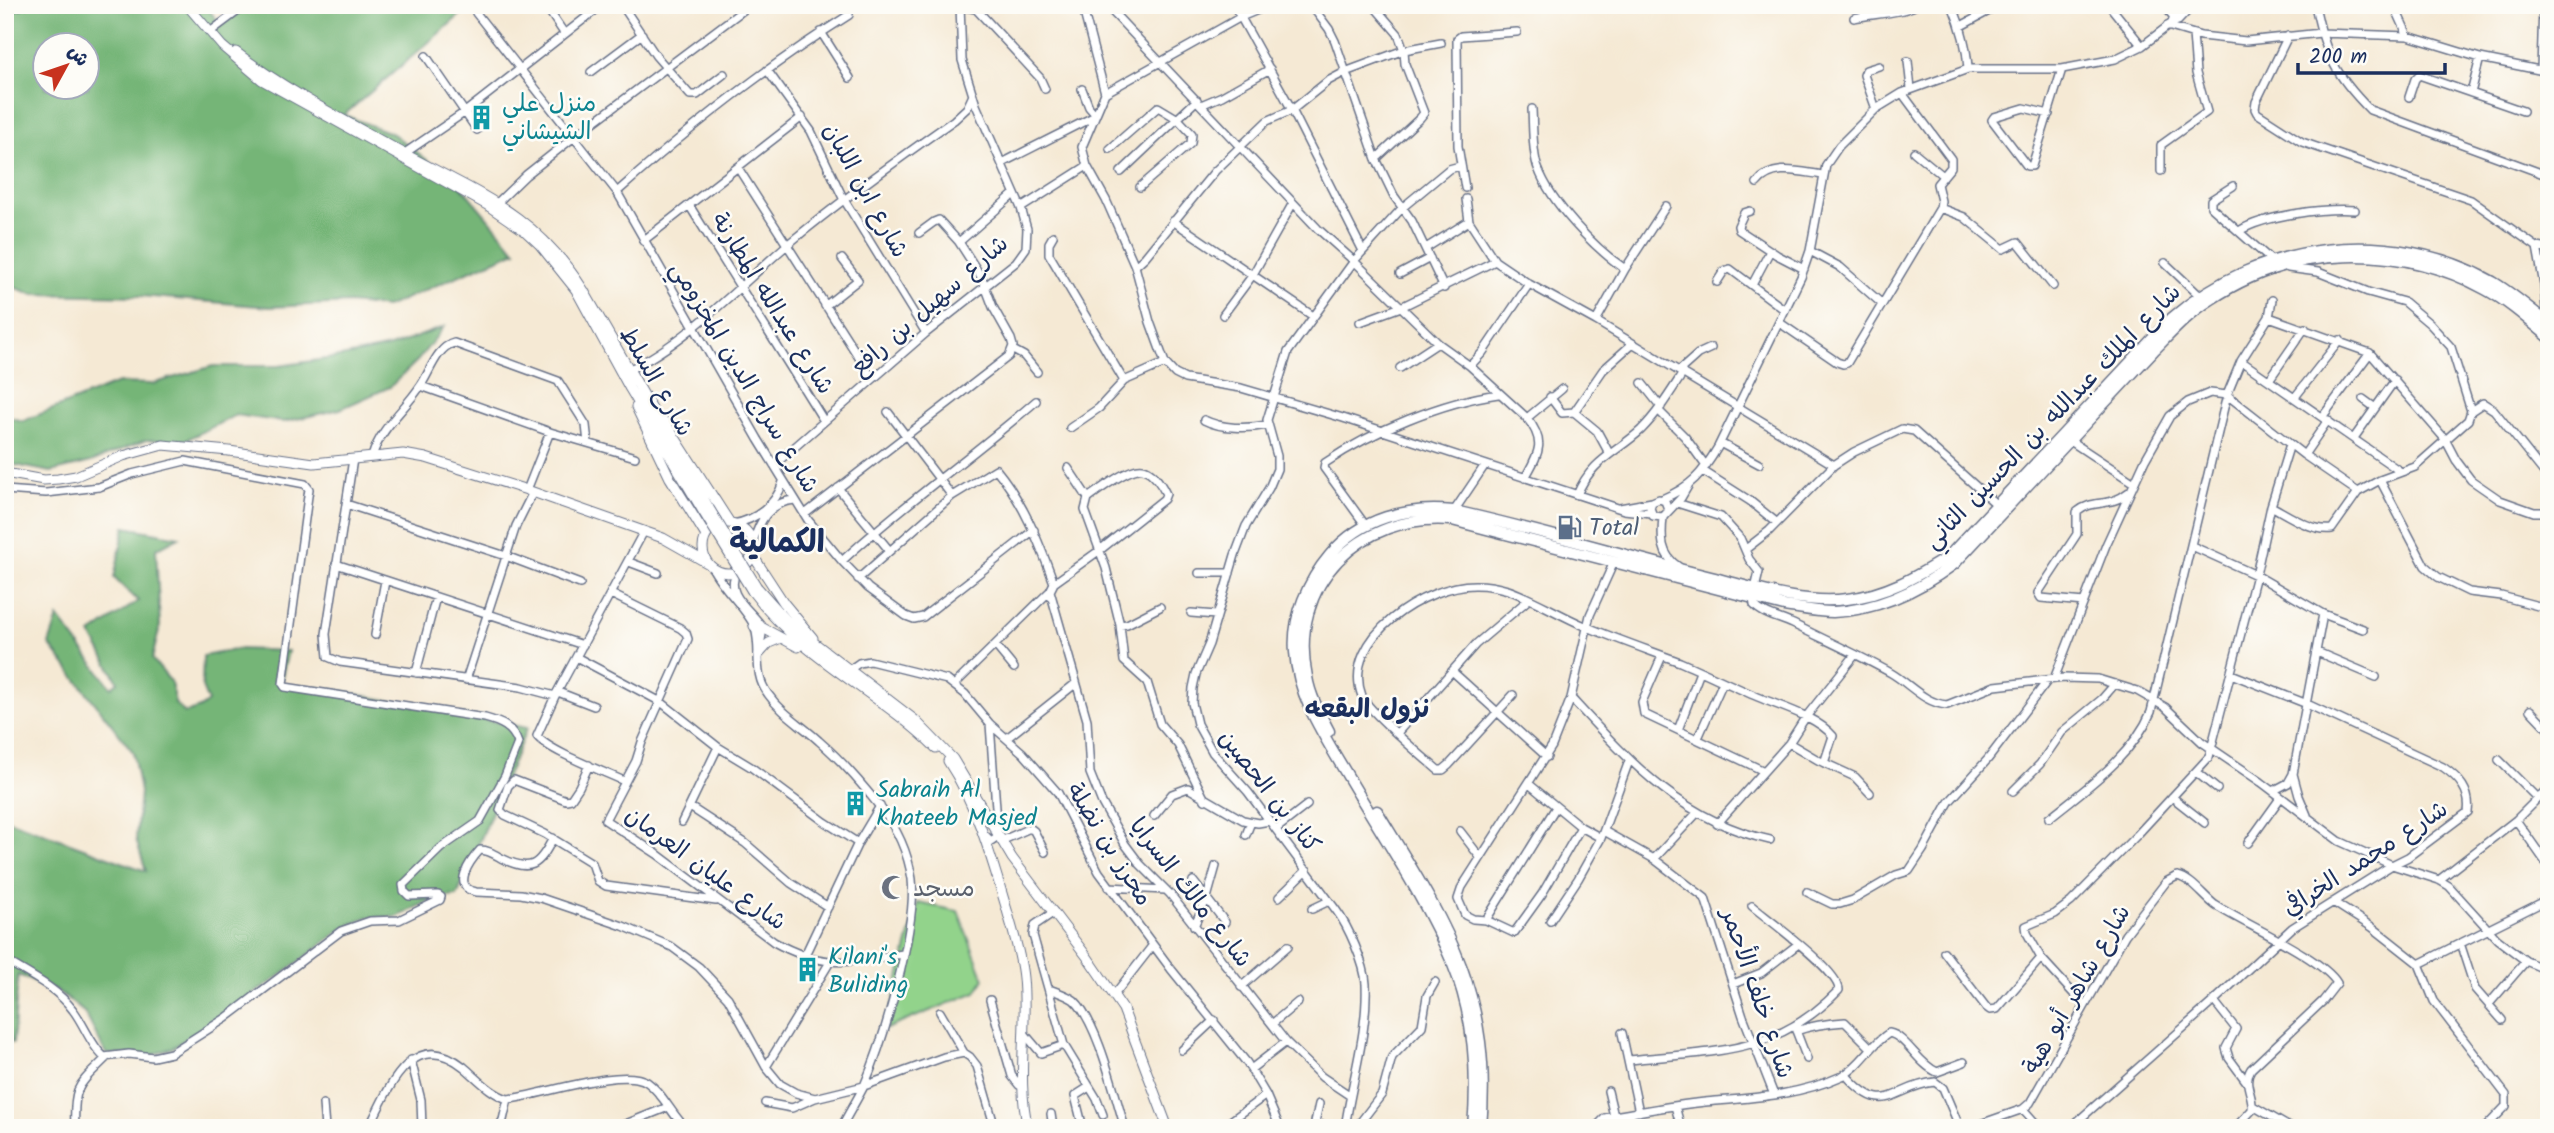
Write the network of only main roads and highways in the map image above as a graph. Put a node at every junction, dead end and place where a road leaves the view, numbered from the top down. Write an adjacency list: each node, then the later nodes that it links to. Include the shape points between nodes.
1 (187, 5): 6 (main road, شارع السلط, via 222,46 262,79 486,205 533,238 568,279)
2 (194, 5): 7 (main road, شارع السلط, via 236,52 272,78 497,202 541,235 569,268)
3 (2276, 264): 4 (highway, شارع الملك عبدالله بن الحسين الثاني, via 2293,255 2356,247 2430,257 2495,283); 5 (highway, شارع الملك عبدالله بن الحسين الثاني, via 2360,256 2428,265 2486,289); 8 (highway, شارع الملك عبدالله بن الحسين الثاني, via 2208,301); 8 (highway, شارع الملك عبدالله بن الحسين الثاني, via 2232,276 2199,295 2172,318)
4 (2548, 324)
5 (2549, 337)
6 (630, 388): 11 (main road, شارع السلط); 13 (main road, via 649,437)
7 (641, 391): 11 (main road, شارع السلط); 12 (main road)
8 (2099, 401): 9 (highway, شارع الملك عبدالله بن الحسين الثاني)
9 (2085, 417): 18 (highway, شارع الملك عبدالله بن الحسين الثاني, via 1948,556 1916,578 1865,596 1830,601); 18 (highway, شارع الملك عبدالله بن الحسين الثاني, via 1963,556 1923,585 1885,601 1834,612 1805,609)
10 (5, 472): 14 (main road, via 44,480 76,476 163,445 314,463 403,454 530,491)
11 (706, 510): 21 (main road, شارع السلط, bridge, via 754,589)
12 (732, 524): 13 (main road, via 716,526); 15 (main road, via 748,534)
13 (705, 538): 14 (main road, via 690,545); 17 (main road, via 703,551)
14 (674, 544): 17 (main road)
15 (752, 549): 17 (main road, via 749,561 737,571 724,573); 21 (main road)
16 (1586, 550): 18 (highway, شارع الملك عبدالله بن الحسين الثاني, via 1682,570); 18 (highway, شارع الملك عبدالله بن الحسين الثاني, via 1614,562); 27 (highway, شارع الملك عبدالله بن الحسين الثاني, via 1454,511 1415,510 1386,517 1366,526 1332,553 1308,588 1296,625 1298,674 1312,715 1430,915 1453,965 1474,1045); 28 (highway, شارع الملك عبدالله بن الحسين الثاني, via 1452,520 1395,524 1358,542 1336,562 1315,595 1307,622 1304,661 1316,705 1446,928 1467,980 1483,1054)
17 (711, 566)
18 (1754, 593)
19 (759, 627): 20 (main road)
20 (781, 638): 21 (main road); 22 (main road)
21 (819, 653): 23 (main road, شارع السلط, via 915,720 944,749); 24 (main road, شارع السلط, via 941,753 963,787)
22 (758, 656)
23 (1012, 858): 24 (main road, via 998,856); 26 (main road, شارع السلط, via 1114,995)
24 (992, 863): 25 (main road, شارع السلط, via 1022,967)
25 (1028, 1128)
26 (1168, 1128)
27 (1473, 1128)
28 (1481, 1128)

